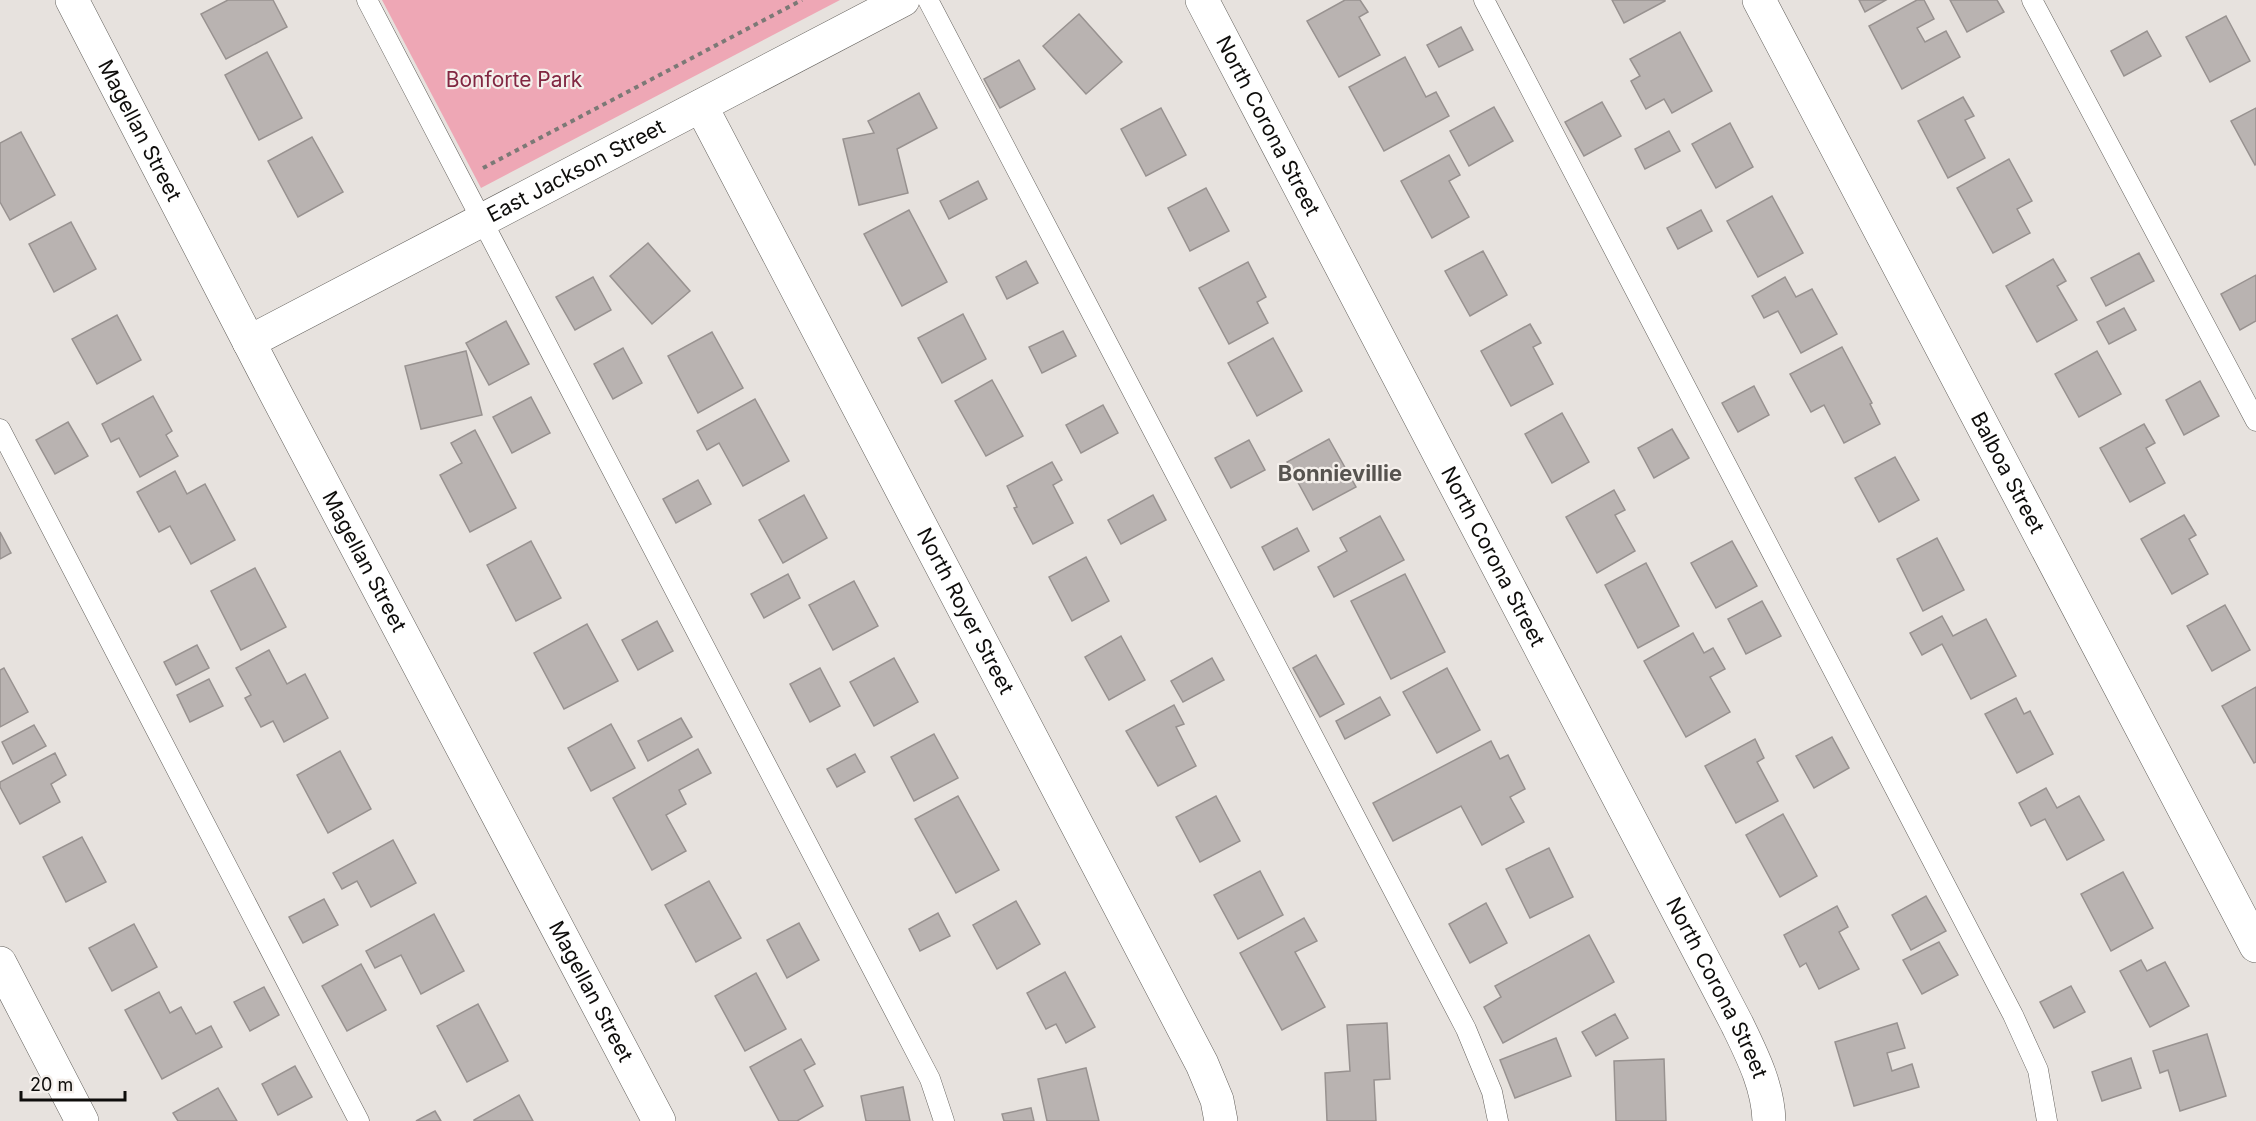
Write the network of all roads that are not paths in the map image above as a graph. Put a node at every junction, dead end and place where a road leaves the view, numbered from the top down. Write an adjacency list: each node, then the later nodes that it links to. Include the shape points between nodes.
1 (72, 0): 11 (street, Magellan Street)
2 (367, 0): 10 (lane)
3 (903, 0): 9 (street, East Jackson Street)
4 (928, 0): 21 (lane, via 1466,1029 1492,1092)
5 (1202, 0): 22 (street, North Corona Street, via 1737,1024 1758,1067)
6 (1484, 0): 23 (lane, via 2013,1014 2038,1070)
7 (1759, 0): 14 (street, Balboa Street)
8 (2032, 0): 12 (lane)
9 (701, 106): 10 (street, East Jackson Street); 20 (street, North Royer Street, via 1202,1064)
10 (483, 221): 11 (street, East Jackson Street); 19 (lane, via 930,1079)
11 (249, 342): 18 (street, Magellan Street)
12 (2256, 421)
13 (0, 429): 17 (lane)
14 (2256, 946)
15 (0, 963): 16 (street)
16 (82, 1121)
17 (359, 1121)
18 (659, 1121)
19 (944, 1121)
20 (1221, 1121)
21 (1498, 1121)
22 (1768, 1121)
23 (2047, 1121)

